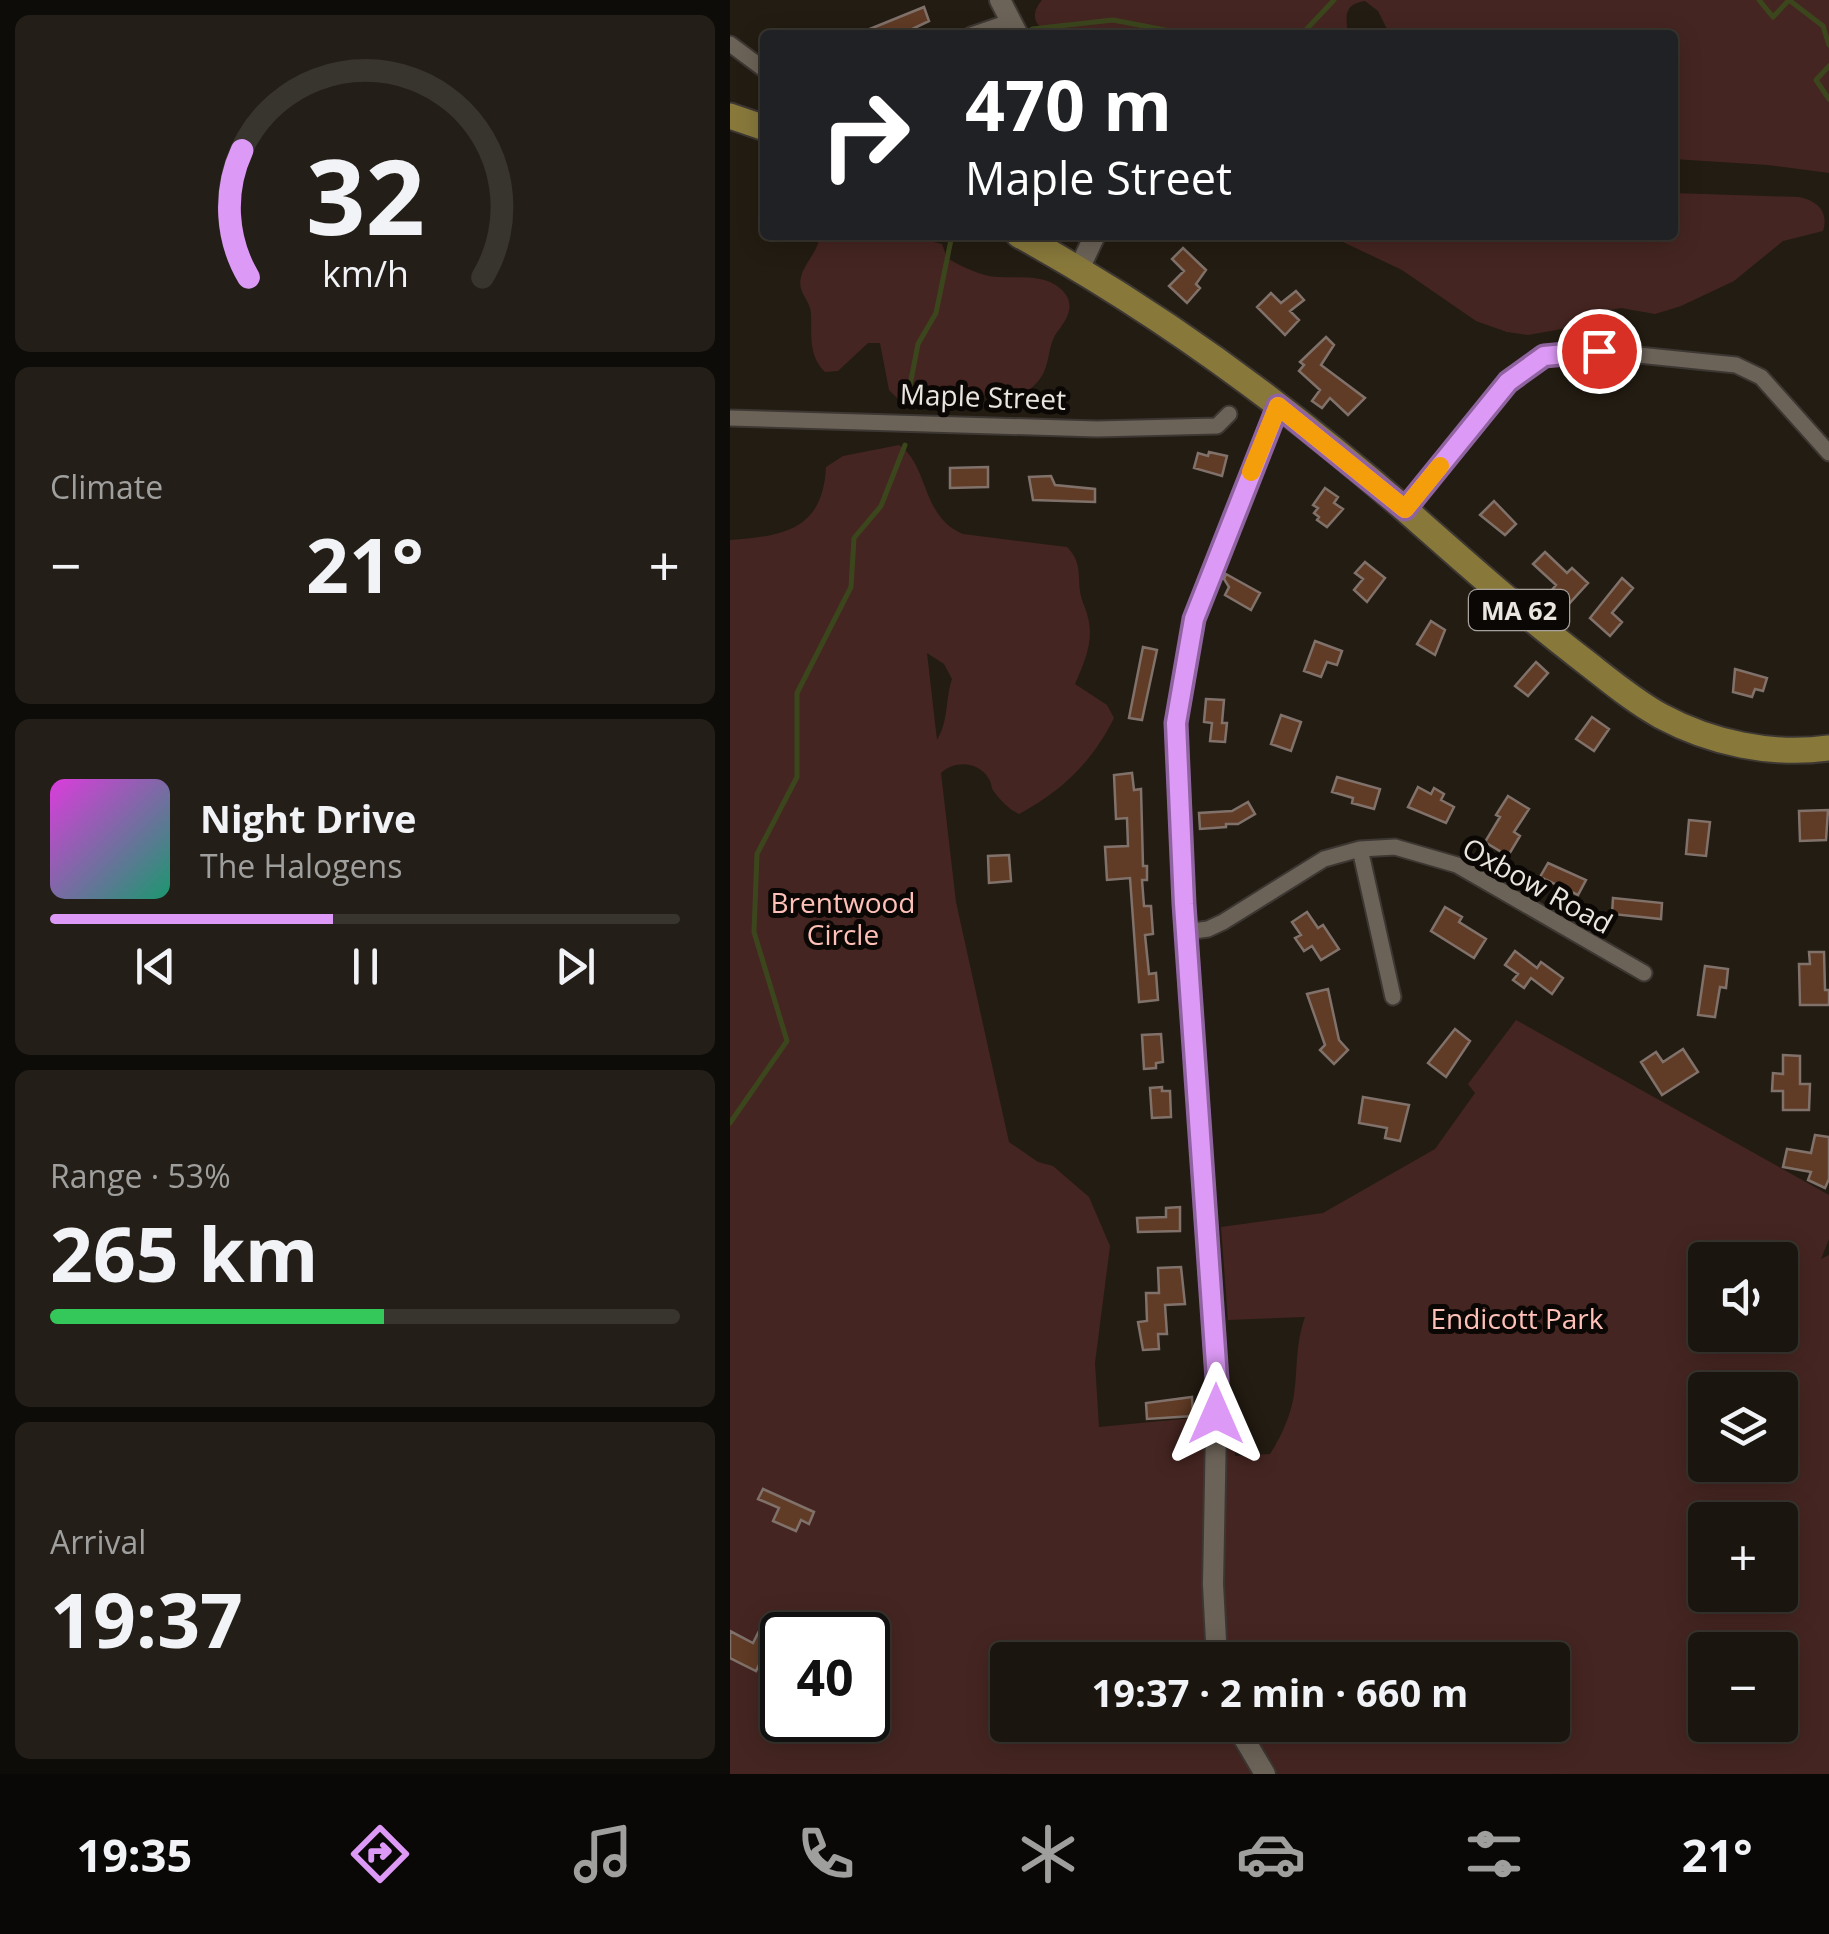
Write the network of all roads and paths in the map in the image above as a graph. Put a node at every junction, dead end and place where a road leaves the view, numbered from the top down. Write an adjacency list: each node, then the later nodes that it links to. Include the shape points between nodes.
1 (1000, 0): 2 (street)
2 (1013, 28)
3 (730, 44): 4 (street)
4 (760, 66)
5 (730, 116): 6 (main road)
6 (760, 126)
7 (1029, 240): 9 (main road, MA 62)
8 (1093, 240): 9 (street)
9 (1080, 267): 10 (main road, MA 62)
10 (1278, 406): 14 (main road, MA 62); 17 (street, via 1194,619 1178,705)
11 (1229, 414): 12 (street, Maple Street, via 1217,426 1098,429)
12 (730, 418)
13 (1829, 453): 14 (street, via 1762,377 1736,365 1599,351 1544,356 1508,382)
14 (1405, 509): 15 (main road, MA 62, via 1542,629 1660,716 1771,751)
15 (1829, 748)
16 (1360, 849): 17 (street, Oxbow Road, via 1324,858 1223,922); 18 (street, Oxbow Road, via 1395,846 1457,865); 19 (street)
17 (1186, 932): 20 (street, via 1217,1379)
18 (1644, 973)
19 (1393, 997)
20 (1216, 1642)
21 (1246, 1742): 22 (street)
22 (1265, 1774)

